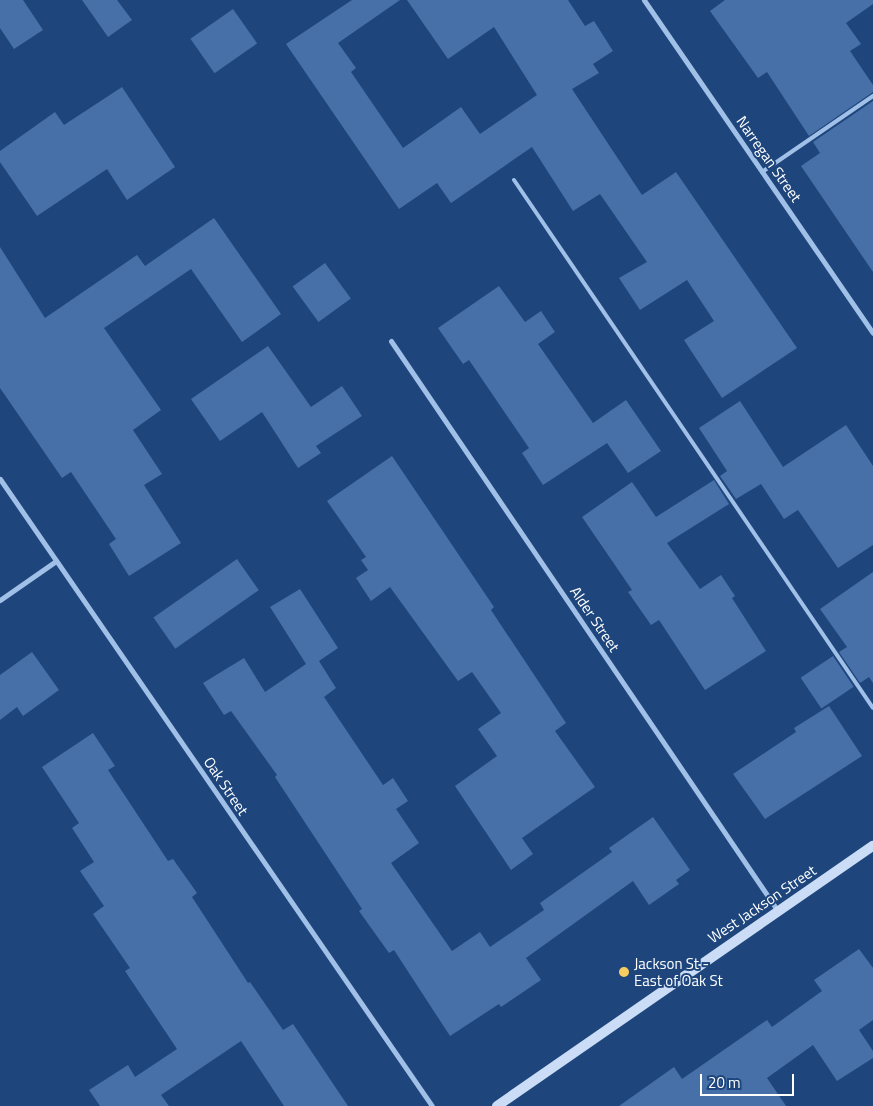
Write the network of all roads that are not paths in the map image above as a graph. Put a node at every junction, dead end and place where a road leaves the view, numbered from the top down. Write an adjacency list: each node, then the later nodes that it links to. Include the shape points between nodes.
1 (644, 0): 3 (street, Narregan Street)
2 (873, 96): 3 (lane)
3 (762, 172): 5 (street, Narregan Street)
4 (514, 180): 10 (lane)
5 (873, 333)
6 (391, 341): 12 (street, Alder Street)
7 (0, 479): 8 (street, Oak Street)
8 (56, 561): 9 (street); 13 (street, Oak Street)
9 (0, 600)
10 (873, 708)
11 (873, 846): 12 (street, West Jackson Street)
12 (778, 911): 14 (street, West Jackson Street)
13 (432, 1106)
14 (497, 1106)

